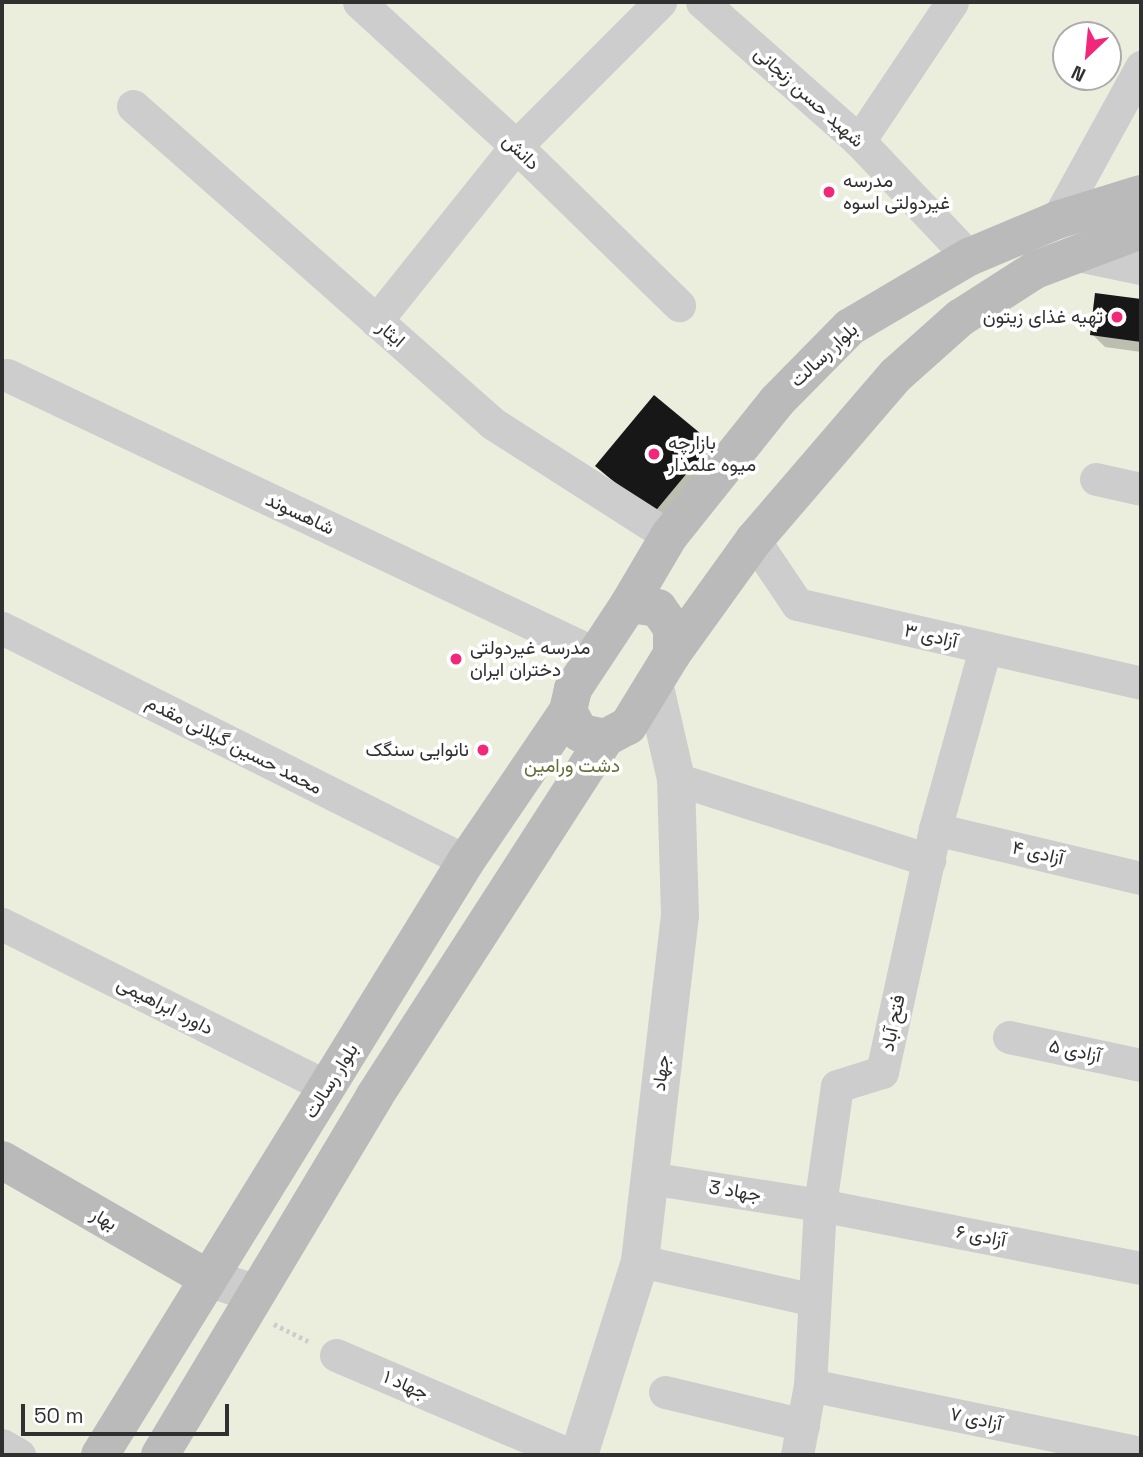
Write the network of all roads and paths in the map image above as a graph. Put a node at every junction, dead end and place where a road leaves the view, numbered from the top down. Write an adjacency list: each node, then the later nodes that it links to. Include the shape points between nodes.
1 (359, 2): 8 (street, دانش)
2 (660, 2): 8 (street)
3 (702, 2): 7 (street, شهید حسن زنجانی)
4 (952, 2): 7 (street)
5 (1141, 67): 10 (street)
6 (133, 106): 16 (street, ایثار)
7 (859, 141): 13 (street, شهید حسن زنجانی)
8 (516, 146): 15 (street, دانش); 16 (street)
9 (1141, 194): 10 (main road, بلوار رسالت)
10 (1057, 220): 13 (main road, بلوار رسالت)
11 (1141, 230): 12 (main road)
12 (1078, 255): 14 (street); 21 (main road, via 1035,270 960,318 896,375)
13 (970, 257): 20 (main road, بلوار رسالت, via 850,327 777,401)
14 (1141, 268)
15 (679, 305)
16 (376, 321): 20 (street, ایثار, via 492,423)
17 (7, 375): 25 (street, شاهسوند)
18 (1096, 479): 19 (street)
19 (1141, 489)
20 (669, 536): 22 (main road, بلوار رسالت)
21 (754, 540): 24 (street, آزادی ۳, via 797,604); 26 (main road)
22 (629, 604): 25 (main road, بلوار رسالت); 26 (main road, via 659,608 672,628)
23 (2, 628): 32 (street, محمد حسین گیلانی مقدم)
24 (985, 649): 27 (street, آزادی ۳); 31 (street, فتح آباد)
25 (594, 653): 28 (main road, بلوار رسالت, via 572,689)
26 (663, 668): 29 (main road, via 628,726); 30 (street, جهاد)
27 (1141, 682)
28 (568, 711): 29 (main road, via 580,733); 32 (main road, بلوار رسالت)
29 (605, 737): 45 (main road, via 374,1097)
30 (676, 779): 31 (street, آزادی ۴); 39 (street, جهاد, via 680,915)
31 (932, 844): 33 (street, آزادی ۴); 40 (street, فتح آباد, via 882,1072 837,1086)
32 (466, 861): 37 (main road, بلوار رسالت)
33 (1141, 878)
34 (2, 924): 37 (street, داورد ابراهیمی)
35 (1010, 1037): 36 (street, آزادی ۵)
36 (1141, 1065)
37 (327, 1087): 43 (main road, بلوار رسالت)
38 (2, 1160): 43 (main road, بهار)
39 (649, 1178): 40 (street, جهاد 3); 41 (street, جهاد)
40 (820, 1205): 42 (street, آزادی ۶); 44 (street, فتح آباد)
41 (640, 1261): 44 (street); 56 (street, جهاد)
42 (1141, 1268)
43 (207, 1278): 45 (street); 53 (main road, بلوار رسالت)
44 (814, 1300): 47 (street, فتح آباد)
45 (250, 1301): 46 (path); 54 (main road)
46 (336, 1355): 55 (street, جهاد ۱)
47 (810, 1385): 49 (street, فتح آباد); 51 (street, آزادی ۷)
48 (665, 1392): 49 (street)
49 (800, 1440)
50 (2, 1445): 52 (street)
51 (1141, 1453)
52 (19, 1455)
53 (100, 1455)
54 (160, 1455)
55 (570, 1455)
56 (579, 1455)

